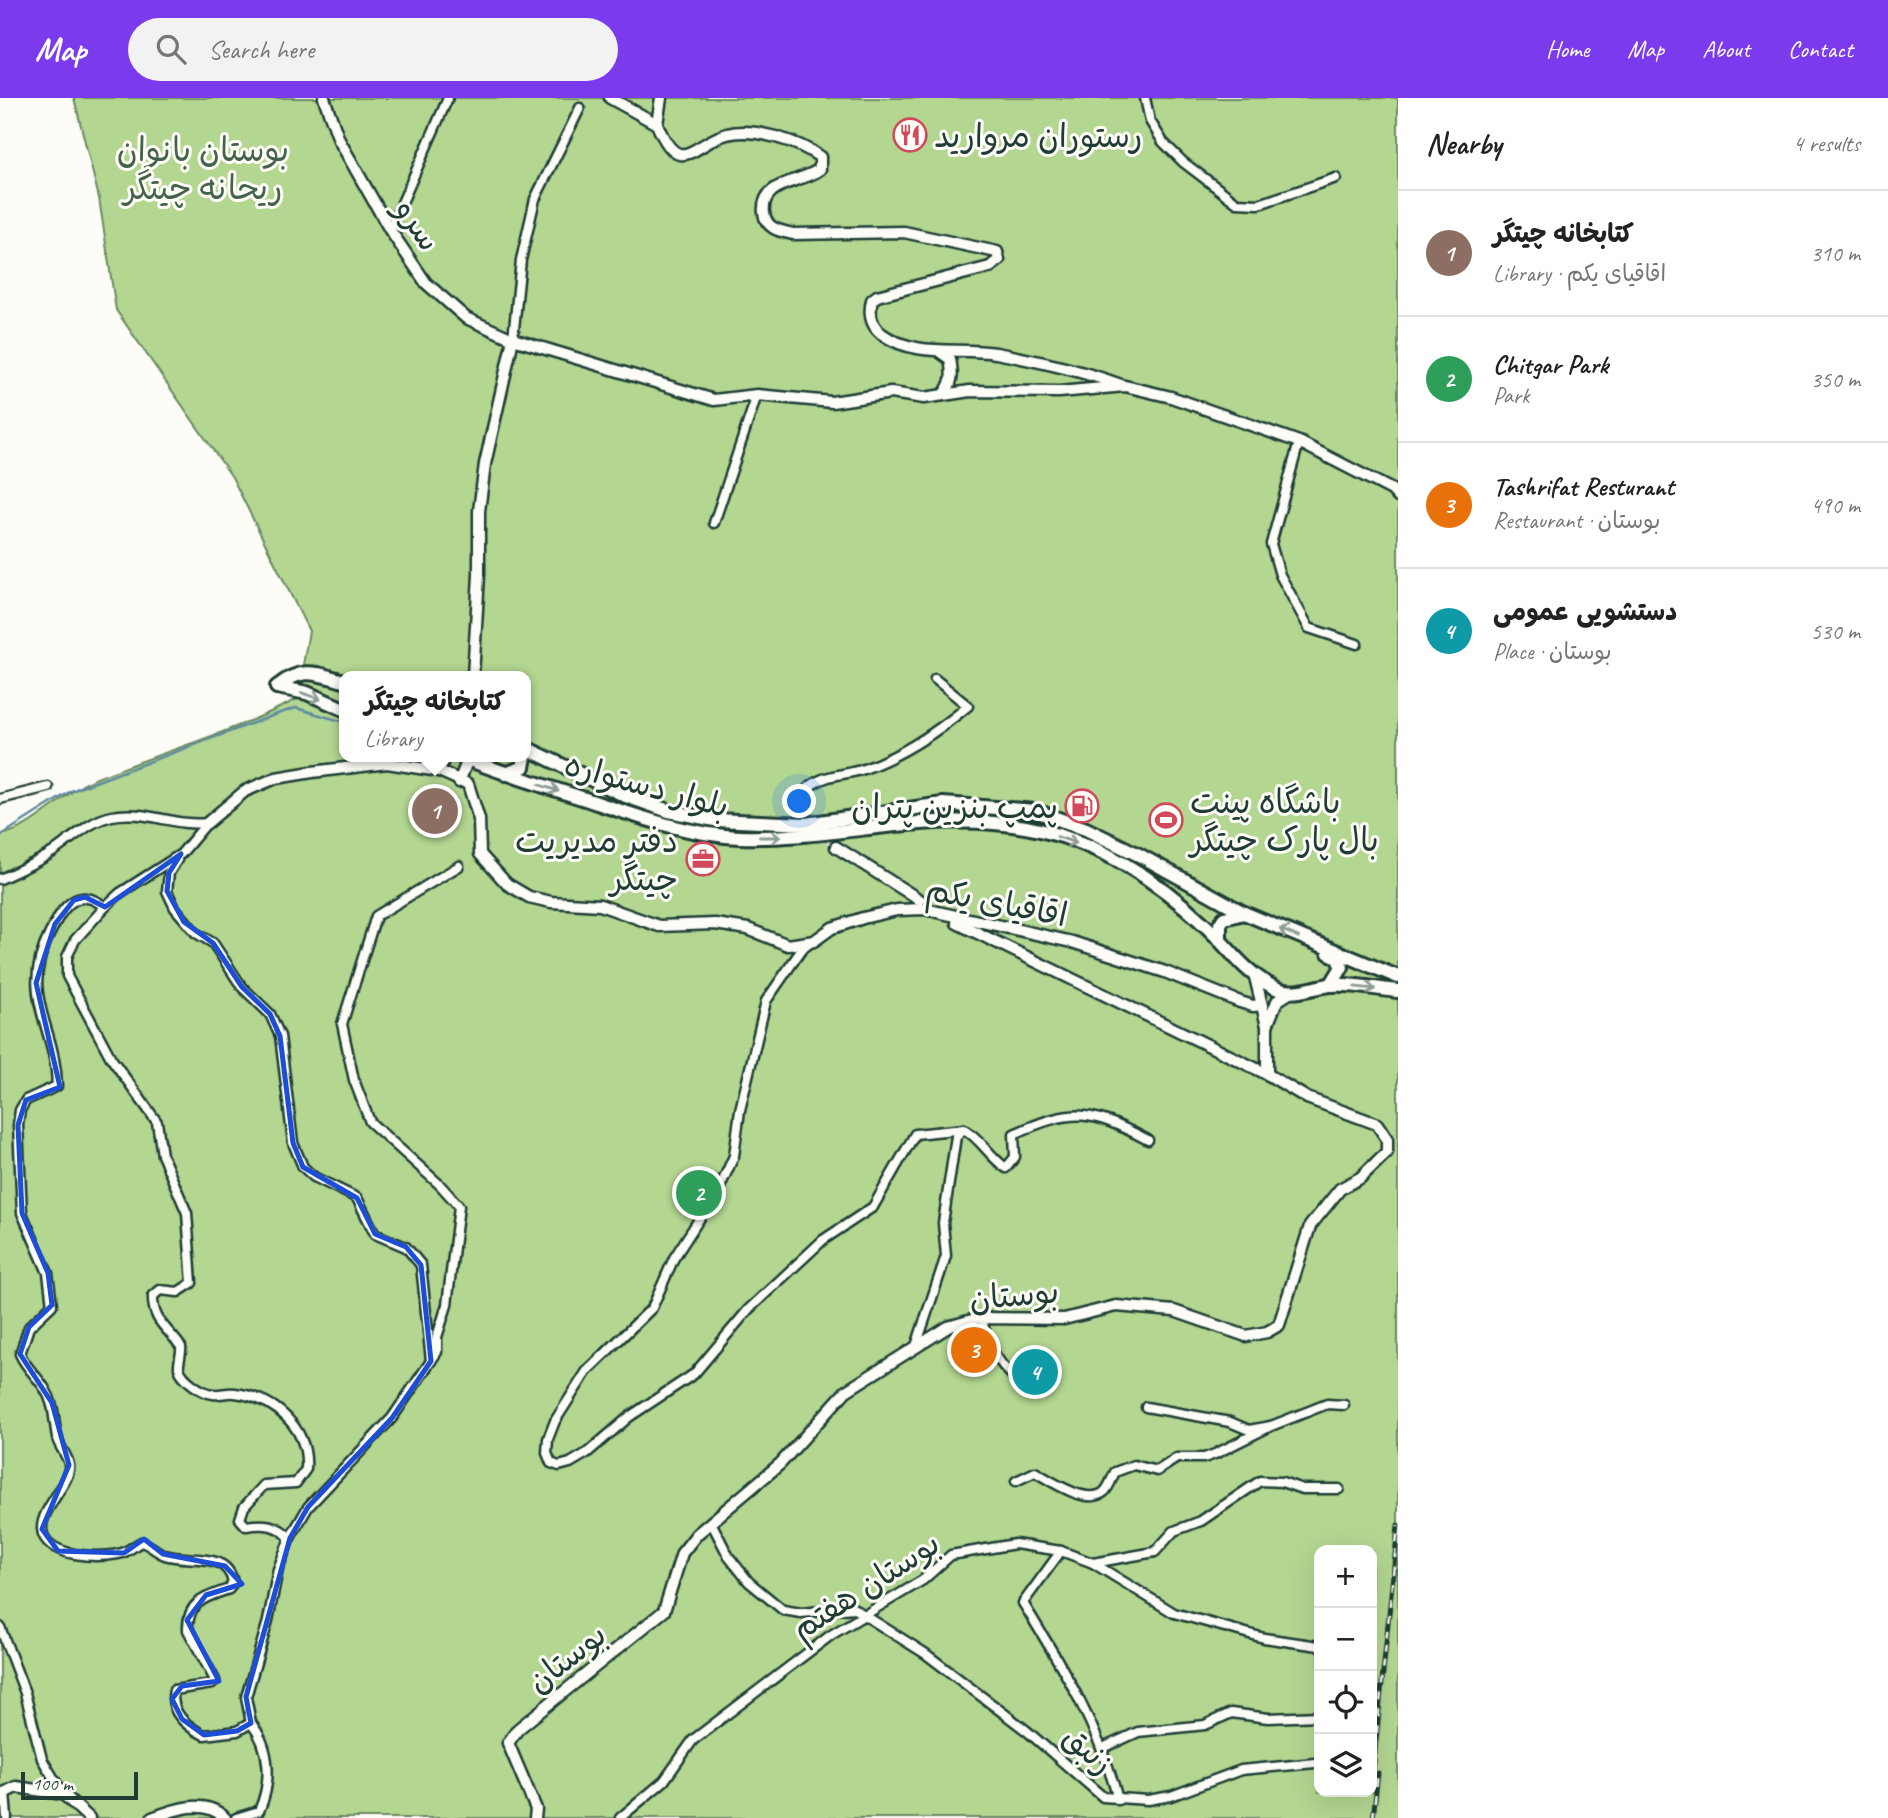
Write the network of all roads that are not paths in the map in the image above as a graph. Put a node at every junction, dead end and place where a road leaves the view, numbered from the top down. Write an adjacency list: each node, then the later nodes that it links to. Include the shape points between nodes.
1 (324, 98): 9 (street, سرو, via 339,141)
2 (448, 98): 9 (street)
3 (610, 98): 7 (street)
4 (661, 98): 7 (street)
5 (1145, 98): 8 (street, via 1150,121 1163,142 1237,202 1259,204)
6 (580, 108): 10 (street, via 535,199)
7 (657, 124): 11 (street, via 668,147 676,152 698,152 726,134 743,132 793,144 820,157 820,169 812,176 770,192 765,218 775,230 793,234 904,232 997,252 999,260 990,267 872,300 871,319 881,333 900,343)
8 (1336, 178)
9 (390, 230): 10 (street, سرو, via 426,283 466,318)
10 (513, 339): 13 (street, سرو, via 714,400); 19 (street, via 479,511)
11 (940, 352): 12 (street, via 994,353 1082,371); 14 (street, via 950,359 952,372 951,385)
12 (1125, 386): 14 (street, سرو); 15 (street, via 1171,397)
13 (757, 395): 14 (street, سرو, via 832,402 891,393 924,398); 17 (street)
14 (943, 395)
15 (1299, 442): 16 (street); 18 (street, via 1271,544 1280,575 1309,628)
16 (1398, 497)
17 (714, 523)
18 (1357, 644)
19 (473, 671)
20 (935, 678): 33 (street, via 968,706 932,736 863,769 820,778 808,788)
21 (339, 680): 22 (main road, one-way to 22, via 308,671 290,676 277,687)
22 (339, 707)
23 (531, 750): 41 (main road, بلوار دستواره, via 626,796 715,820 806,824 943,804 1036,811 1141,856)
24 (442, 762): 28 (street)
25 (464, 762): 30 (street)
26 (475, 762): 29 (main road, بلوار دستواره)
27 (524, 762): 29 (main road, via 523,768)
28 (439, 771): 30 (street, اقاقیای یکم); 34 (street, اقاقیای یکم, via 387,763 276,778 245,791)
29 (506, 774): 43 (main road, بلوار دستواره, one-way to 43, via 629,814 738,837 814,836 959,819 1042,831 1154,881)
30 (459, 782): 44 (street, اقاقیای یکم, via 468,784 474,796 480,854 507,884 529,897 600,905 659,926 715,924 748,929 789,945)
31 (48, 787): 32 (street)
32 (0, 799)
33 (806, 807)
34 (207, 823): 36 (street); 38 (street, via 186,825 137,813 110,816 32,865)
35 (836, 847): 39 (street)
36 (181, 854): 40 (street); 58 (street, via 169,873 167,891 184,922 214,943 242,987 270,1014 280,1036 293,1143 303,1167 357,1198 375,1234 406,1247 421,1265)
37 (459, 866): 58 (street, via 376,916 342,1024 354,1080 370,1122 459,1206 447,1305)
38 (0, 879)
39 (920, 900)
40 (105, 907): 66 (street, via 75,940 67,957 67,976 111,1058 157,1122 162,1155 187,1213 192,1283 178,1292 160,1290 153,1296 152,1309 181,1347 178,1366 186,1379 213,1394 236,1393 260,1400 295,1425 303,1441 306,1469 296,1483 264,1485 244,1507 240,1520 246,1526 280,1528); 73 (street, via 85,897 74,900 63,910 47,940 36,984 57,1086 26,1100 18,1125 22,1213 48,1273 52,1305 29,1327 20,1354 52,1403 58,1440 69,1465 42,1529 47,1542 58,1551 124,1553 141,1542 163,1554 225,1566 233,1582 229,1589 206,1595 187,1620 215,1680 174,1690 173,1708 204,1735 237,1731)
41 (1244, 914): 43 (main road, via 1224,918); 45 (main road, بلوار دستواره, one-way to 41)
42 (957, 923): 53 (street)
43 (1220, 939): 46 (main road, بلوار دستواره)
44 (814, 941): 51 (street, اقاقیای یکم, via 832,928 863,918 924,909 1072,942 1240,1002); 54 (street, via 802,949 766,1001 733,1156 720,1187 674,1258 652,1308 587,1371 555,1421 548,1438 551,1463 570,1463 587,1453 629,1417 694,1374 748,1310 823,1240 873,1207 915,1134)
45 (1317, 946): 47 (main road, بلوار دستواره); 48 (main road, via 1337,957 1342,967)
46 (1255, 976): 50 (main road, بلوار دستواره); 51 (street)
47 (1398, 977)
48 (1331, 985): 49 (main road, one-way to 49); 50 (main road)
49 (1398, 991)
50 (1291, 992): 52 (street, via 1277,1001)
51 (1262, 1005): 52 (street)
52 (1266, 1026): 53 (street)
53 (1268, 1074): 56 (street, بوستان, via 1307,1098 1377,1124 1387,1139 1387,1152 1360,1178 1340,1189 1311,1226 1279,1325 1245,1336 1174,1311 1116,1307 1063,1318)
54 (964, 1129): 55 (street, via 1006,1168 1014,1157 1014,1134 1072,1113 1119,1125); 57 (street, via 956,1136 950,1173 943,1223 946,1256)
55 (1147, 1140)
56 (982, 1318): 57 (street, بوستان, via 948,1328); 59 (street, via 988,1342 1001,1363)
57 (916, 1346): 65 (street, بوستان, via 846,1391 780,1464)
58 (431, 1361): 66 (street, via 392,1418 308,1507)
59 (1030, 1388)
60 (1344, 1405): 62 (street, via 1327,1404)
61 (1146, 1407): 62 (street, via 1230,1422 1249,1430)
62 (1271, 1426): 63 (street, via 1204,1458 1177,1458 1157,1471 1134,1465 1115,1472 1099,1495 1085,1496 1035,1472)
63 (1016, 1481)
64 (1339, 1489): 68 (street, via 1302,1489 1260,1480 1201,1521 1174,1531 1155,1552)
65 (712, 1524): 69 (street, via 749,1582 783,1610 801,1613 853,1608); 84 (street, بوستان, via 682,1553 664,1611 518,1730 508,1744 536,1809)
66 (290, 1538): 73 (street, via 246,1697)
67 (1061, 1551): 68 (street, بوستان هفتم); 69 (street, بوستان هفتم, via 1015,1544 951,1555 923,1580); 74 (street, via 1023,1603 1072,1682)
68 (1093, 1563): 71 (street, بوستان هفتم, via 1174,1613 1264,1638)
69 (863, 1614): 78 (street, زنبق, via 926,1654 1027,1731 1103,1797); 85 (street, بوستان هفتم, via 693,1740 664,1781)
70 (0, 1627): 77 (street, via 43,1759)
71 (1314, 1645)
72 (1314, 1716): 74 (street, via 1268,1718 1231,1713 1205,1725 1138,1732)
73 (251, 1723): 83 (street, via 264,1739 268,1793 259,1811)
74 (1103, 1748): 78 (street)
75 (1314, 1763): 78 (street, زنبق, via 1241,1770 1171,1796)
76 (2, 1793): 77 (street, via 16,1787); 79 (street)
77 (64, 1794): 80 (street)
78 (1118, 1800)
79 (6, 1818)
80 (89, 1818)
81 (152, 1818): 82 (street, via 195,1807 211,1808)
82 (225, 1818)
83 (236, 1818)
84 (535, 1818)
85 (620, 1818)

